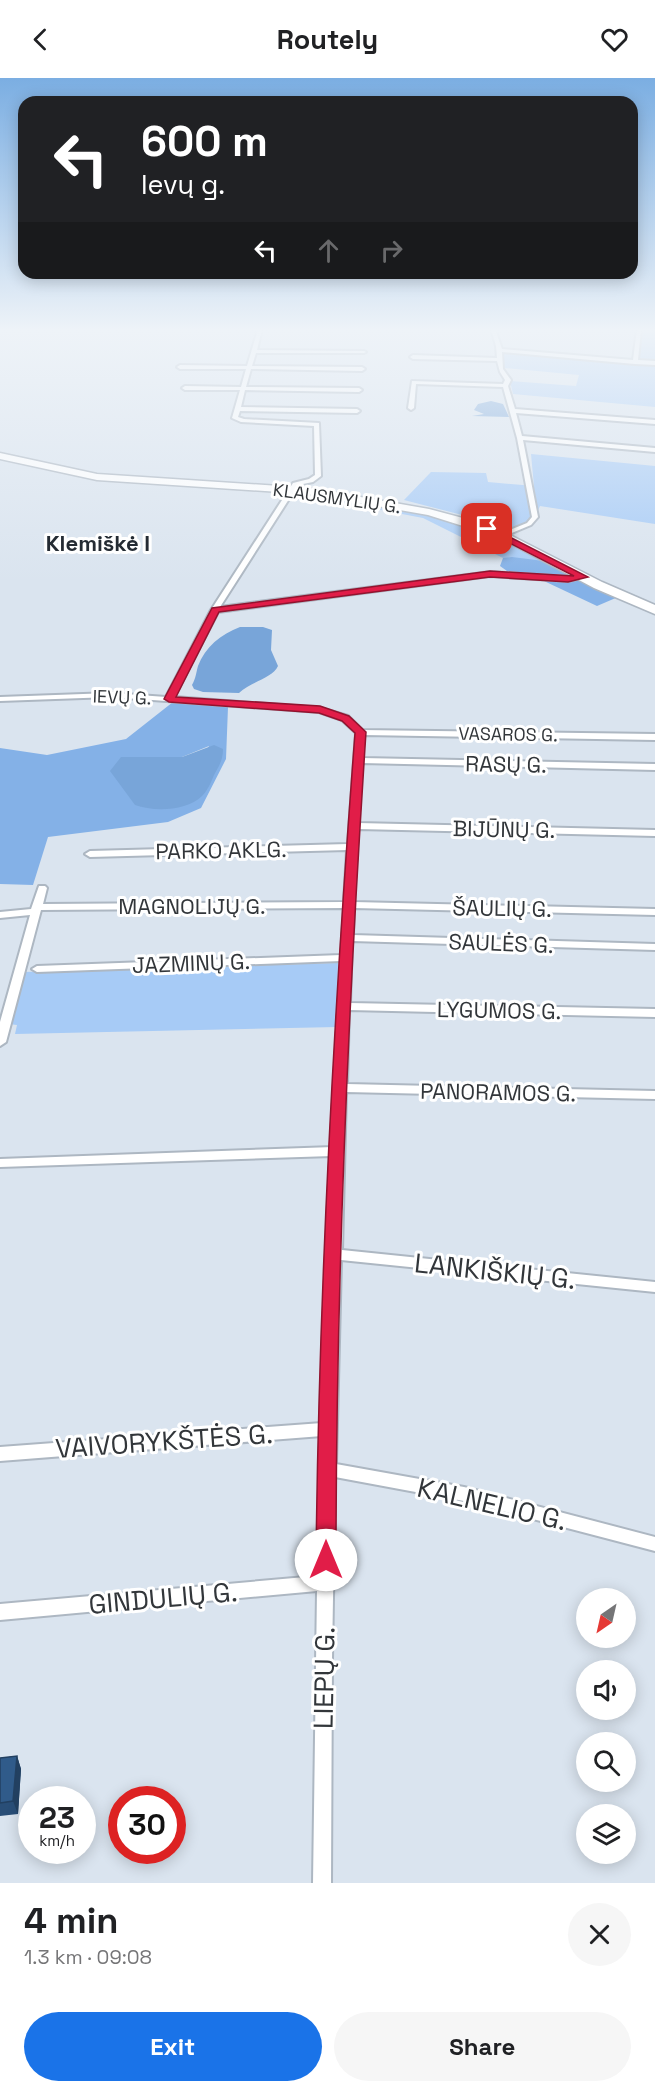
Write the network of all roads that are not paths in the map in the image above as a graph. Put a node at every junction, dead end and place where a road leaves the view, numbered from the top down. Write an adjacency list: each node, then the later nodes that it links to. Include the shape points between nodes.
1 (236, 413): 8 (street, via 239,420 319,425 318,476 296,483)
2 (514, 413): 5 (street)
3 (542, 413): 4 (street)
4 (655, 422)
5 (520, 438): 6 (street); 9 (street, via 535,517 529,524)
6 (655, 450)
7 (0, 456): 8 (main road, KLAUSMYLIŲ G., via 105,478)
8 (292, 490): 9 (main road, KLAUSMYLIŲ G., via 429,512); 11 (street)
9 (502, 535): 10 (main road, KLAUSMYLIŲ G.)
10 (584, 577): 11 (street, via 490,574); 12 (main road, KLAUSMYLIŲ G.)
11 (215, 610): 14 (street)
12 (655, 610)
13 (0, 699): 14 (street, IEVŲ G., via 111,695)
14 (169, 699): 15 (street, IEVŲ G., via 320,710 339,715)
15 (360, 732): 16 (street, VASAROS G.); 17 (street, LIEPŲ G.)
16 (655, 737)
17 (358, 760): 18 (street, RASŲ G.); 19 (street, LIEPŲ G.)
18 (655, 767)
19 (354, 826): 20 (street, BIJŪNŲ G.); 21 (street, LIEPŲ G.)
20 (655, 833)
21 (352, 847): 22 (street, PARKO AKLG.); 24 (street, LIEPŲ G.)
22 (90, 854)
23 (42, 888): 25 (street)
24 (348, 905): 25 (street, MAGNOLIJŲ G.); 26 (street, ŠAULIŲ G.); 28 (street, LIEPŲ G.)
25 (35, 909): 27 (street, MAGNOLIJŲ G.); 34 (street)
26 (655, 912)
27 (0, 915)
28 (347, 938): 29 (street, SAULĖS G.); 30 (street, LIEPŲ G.)
29 (655, 947)
30 (346, 958): 31 (street, JAZMINŲ G.); 32 (street, LIEPŲ G.)
31 (36, 969)
32 (344, 1006): 33 (street, LYGUMOS G.); 35 (street, LIEPŲ G.)
33 (655, 1013)
34 (0, 1042)
35 (340, 1088): 36 (street, PANORAMOS G.); 37 (street, LIEPŲ G.)
36 (655, 1095)
37 (338, 1151): 38 (street); 39 (street, LIEPŲ G.)
38 (0, 1163)
39 (335, 1254): 40 (street, LANKIŠKIŲ G.); 41 (street, LIEPŲ G.)
40 (655, 1287)
41 (329, 1429): 42 (street, VAIVORYKŠTĖS G.); 43 (street, LIEPŲ G.)
42 (0, 1454)
43 (327, 1469): 44 (street, KALNELIO G., via 464,1494); 45 (street, LIEPŲ G.)
44 (655, 1544)
45 (326, 1583): 46 (street, GINDULIŲ G.); 47 (street, LIEPŲ G.)
46 (0, 1612)
47 (322, 1883)

